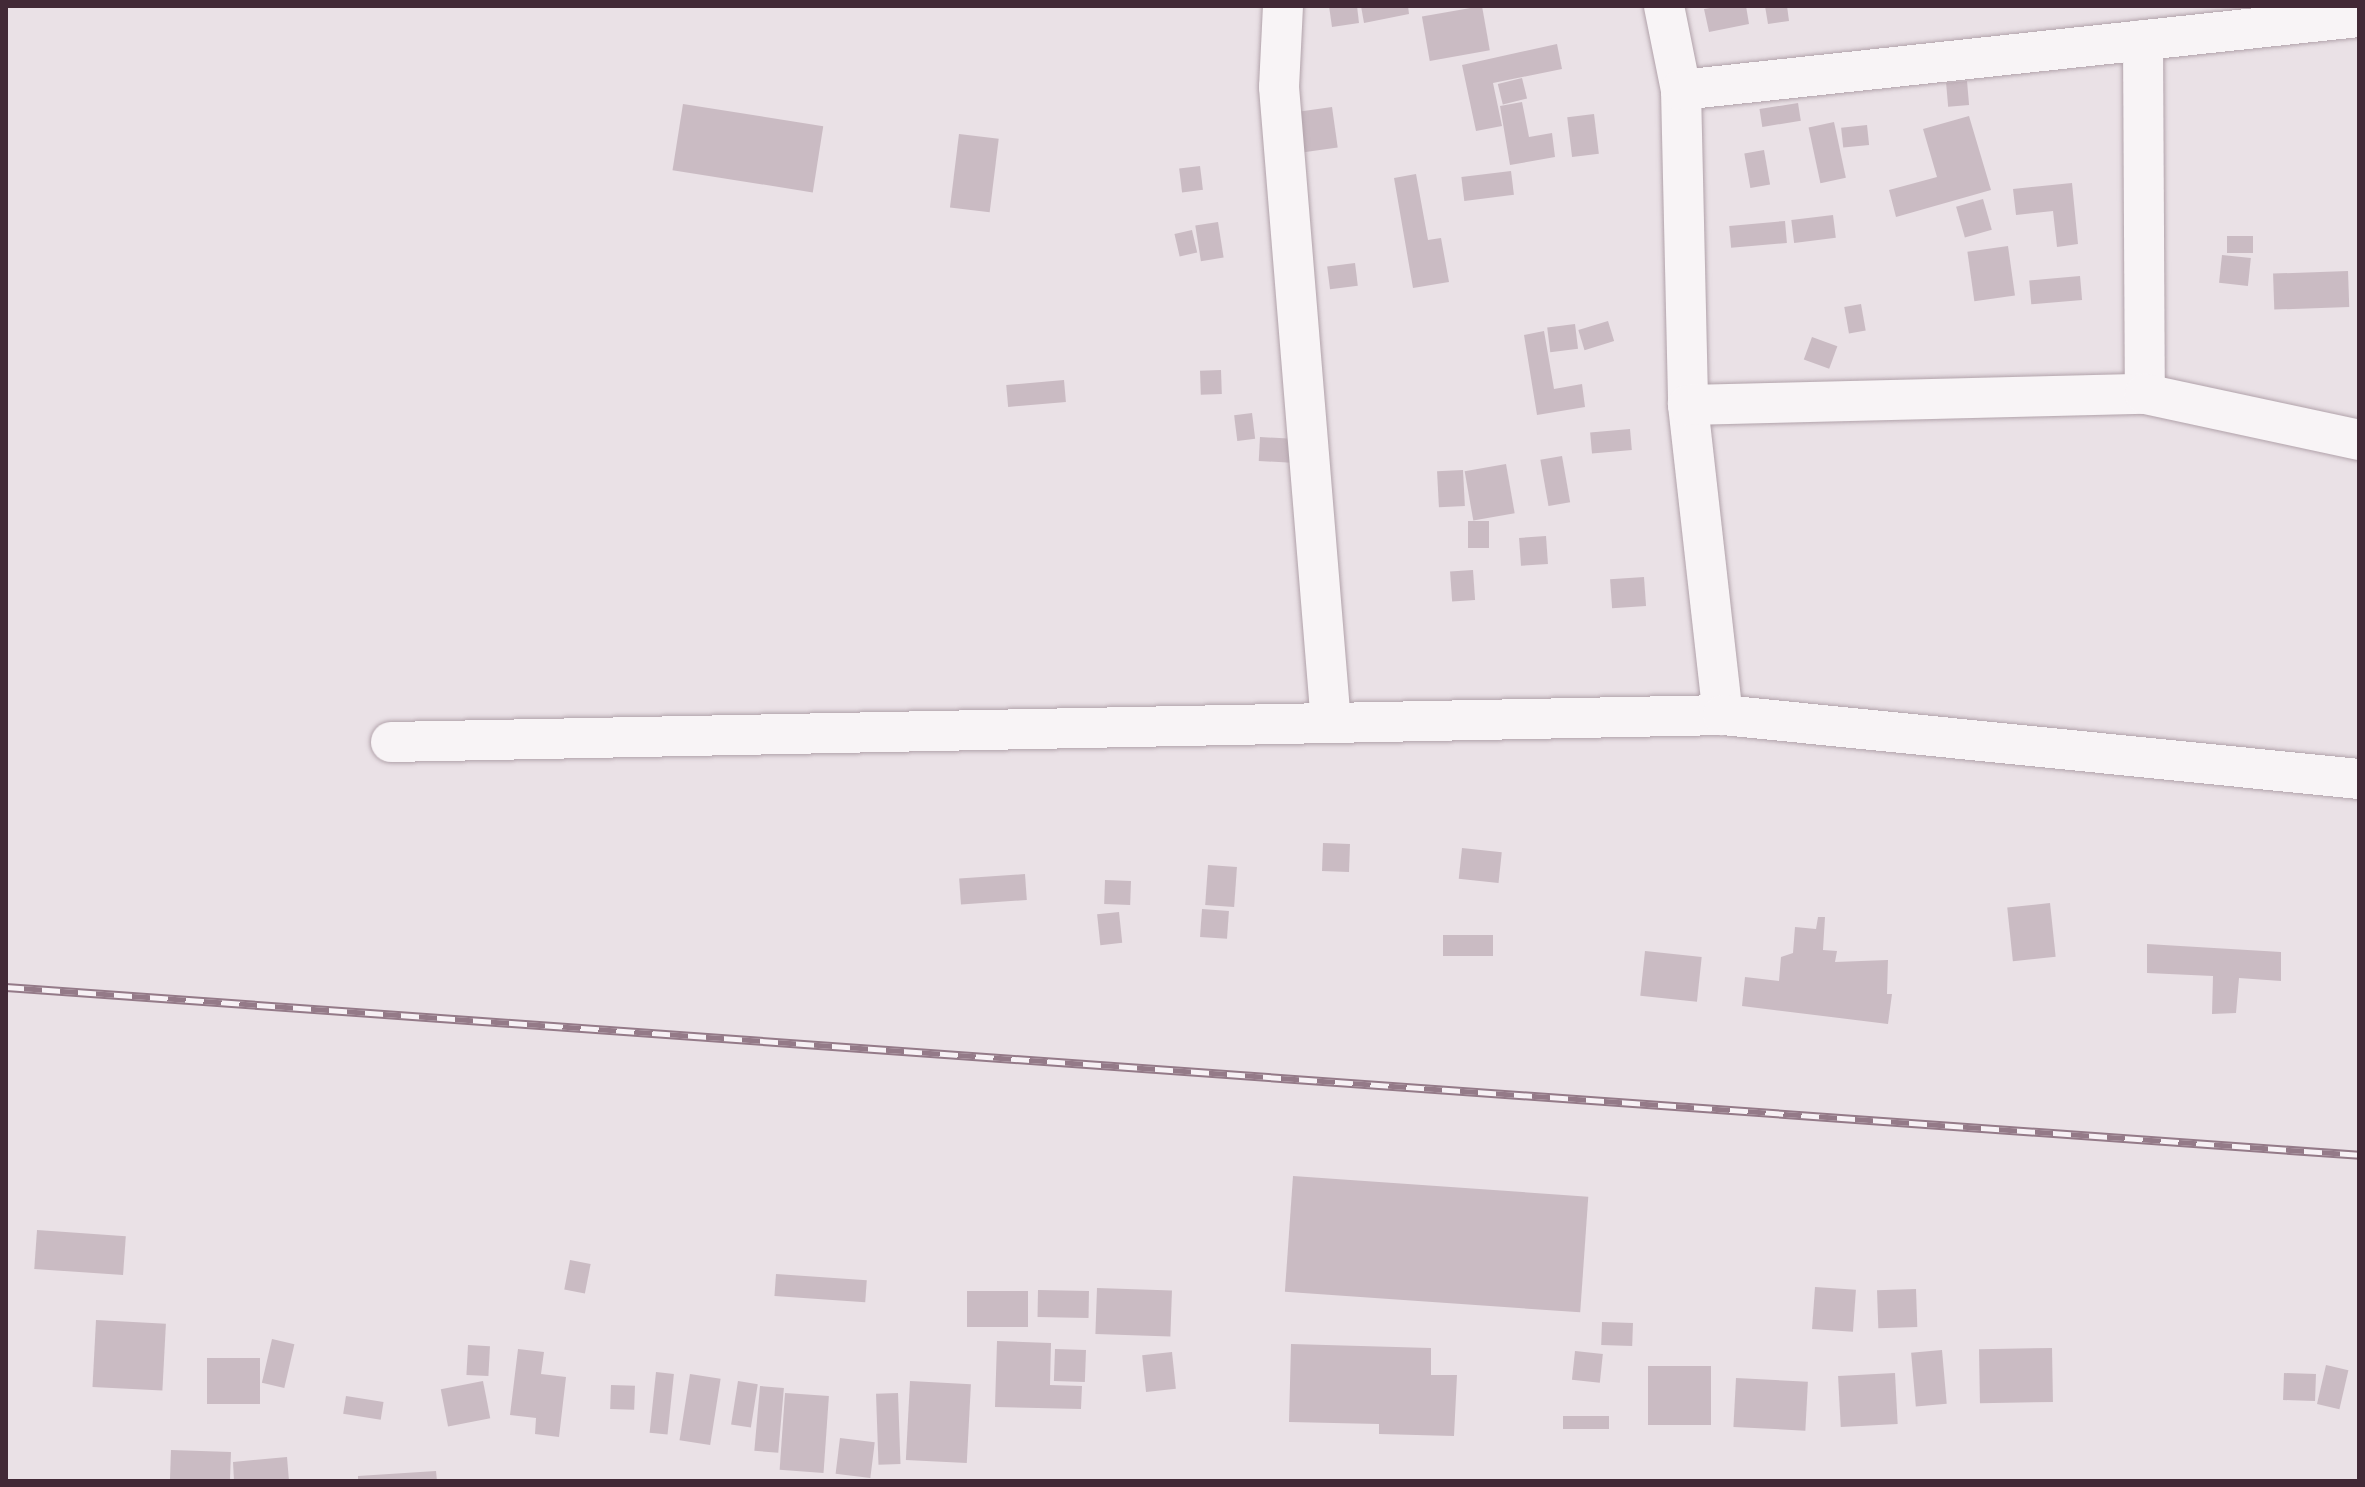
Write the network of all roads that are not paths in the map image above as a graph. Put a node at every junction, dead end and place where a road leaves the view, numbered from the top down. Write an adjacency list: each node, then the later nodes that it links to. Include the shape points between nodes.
1 (1283, 6): 10 (street, via 1279,87)
2 (1664, 6): 5 (street)
3 (2359, 17): 4 (street)
4 (2143, 40): 5 (street); 6 (street)
5 (1681, 90): 7 (street)
6 (2145, 394): 7 (street); 8 (street)
7 (1688, 405): 9 (street)
8 (2359, 440)
9 (1723, 715): 10 (street); 12 (street)
10 (1331, 723): 11 (street)
11 (391, 742)
12 (2359, 779)

